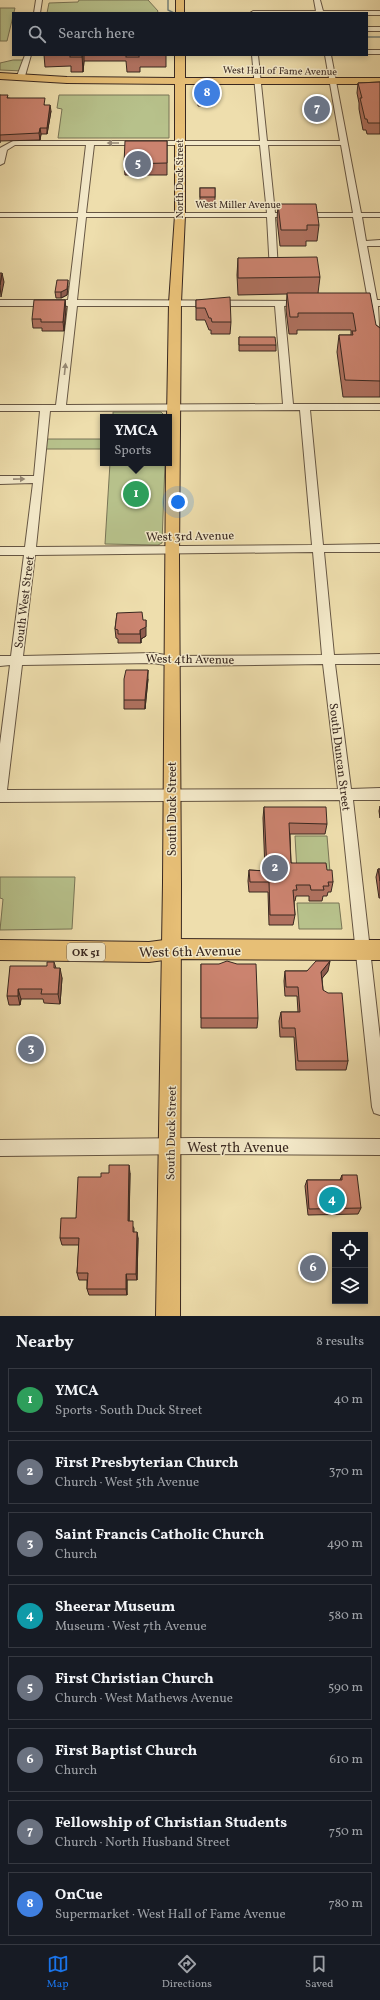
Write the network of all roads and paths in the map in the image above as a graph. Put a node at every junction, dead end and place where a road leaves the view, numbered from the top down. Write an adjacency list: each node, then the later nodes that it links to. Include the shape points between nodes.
1 (39, 0): 4 (street)
2 (180, 0): 5 (main road)
3 (317, 0): 6 (street)
4 (37, 12)
5 (180, 12)
6 (320, 12)
7 (368, 13): 8 (street)
8 (380, 13)
9 (368, 29): 10 (street)
10 (380, 29)
11 (368, 52): 12 (street)
12 (380, 52)
13 (28, 56): 18 (street)
14 (180, 56): 20 (main road, North Duck Street)
15 (255, 56): 22 (street)
16 (328, 56): 23 (street)
17 (0, 72): 18 (main road, West Hall of Fame Avenue)
18 (22, 75): 19 (main road, West Hall of Fame Avenue); 20 (main road, West Hall of Fame Avenue, via 83,80)
19 (0, 76)
20 (180, 80): 22 (main road, West Hall of Fame Avenue); 25 (main road, North Duck Street)
21 (380, 81): 23 (main road, West Hall of Fame Avenue)
22 (258, 82): 23 (main road, West Hall of Fame Avenue); 26 (street)
23 (333, 82): 27 (street)
24 (90, 143): 25 (street, one-way to 24); 28 (street, via 13,143 3,149); 31 (street)
25 (180, 143): 26 (street); 29 (main road, North Duck Street)
26 (264, 143): 27 (street); 32 (street)
27 (344, 143): 33 (street)
28 (0, 163)
29 (180, 214): 31 (street, West Miller Avenue); 32 (street, West Miller Avenue); 40 (main road, North Duck Street)
30 (0, 215): 31 (street, West Miller Avenue)
31 (82, 215): 39 (street)
32 (271, 215): 33 (street, West Miller Avenue); 37 (street)
33 (357, 215): 34 (street, West Miller Avenue); 35 (street)
34 (380, 215)
35 (362, 244): 36 (street); 44 (street)
36 (380, 244)
37 (274, 271)
38 (0, 303): 39 (street)
39 (72, 303): 40 (street); 52 (street, one-way to 39)
40 (175, 303): 41 (street); 46 (main road, South Duck Street)
41 (279, 303): 42 (street); 47 (street)
42 (310, 303)
43 (350, 303): 44 (street)
44 (377, 303): 45 (street)
45 (380, 341)
46 (174, 407): 47 (street); 52 (street); 57 (main road, South Duck Street)
47 (288, 407): 48 (street)
48 (305, 407): 49 (street); 56 (street, South Duncan Street)
49 (380, 407)
50 (0, 408): 51 (street)
51 (45, 408): 52 (street); 53 (street, South West Street)
52 (61, 408)
53 (39, 479): 54 (street, one-way to 53); 59 (street, South West Street)
54 (0, 480)
55 (380, 548): 56 (street, West 3rd Avenue)
56 (318, 549): 57 (street, West 3rd Avenue); 60 (street, South Duncan Street)
57 (172, 550): 59 (street, West 3rd Avenue); 62 (main road, South Duck Street)
58 (0, 551): 59 (street, West 3rd Avenue)
59 (30, 551): 64 (street, South West Street)
60 (328, 659): 61 (street, West 4th Avenue); 62 (street, West 4th Avenue); 66 (street, South Duncan Street)
61 (380, 659)
62 (172, 661): 64 (street, West 4th Avenue, via 153,658); 65 (main road, South Duck Street)
63 (0, 662): 64 (street, West 4th Avenue)
64 (17, 662): 68 (street, South West Street)
65 (172, 794): 66 (street); 68 (street); 69 (main road, South Duck Street)
66 (345, 794): 67 (street); 71 (street, South Duncan Street)
67 (380, 794)
68 (0, 796)
69 (172, 949): 70 (highway, West 6th Avenue / OK 51, via 149,952); 71 (highway, West 6th Avenue / OK 51); 73 (main road, South Duck Street)
70 (0, 950)
71 (371, 950): 72 (street, South Duncan Street)
72 (380, 1107)
73 (171, 1147): 74 (street, West 7th Avenue); 75 (street, West 7th Avenue); 76 (main road, South Duck Street)
74 (380, 1147)
75 (0, 1148)
76 (168, 1316)

